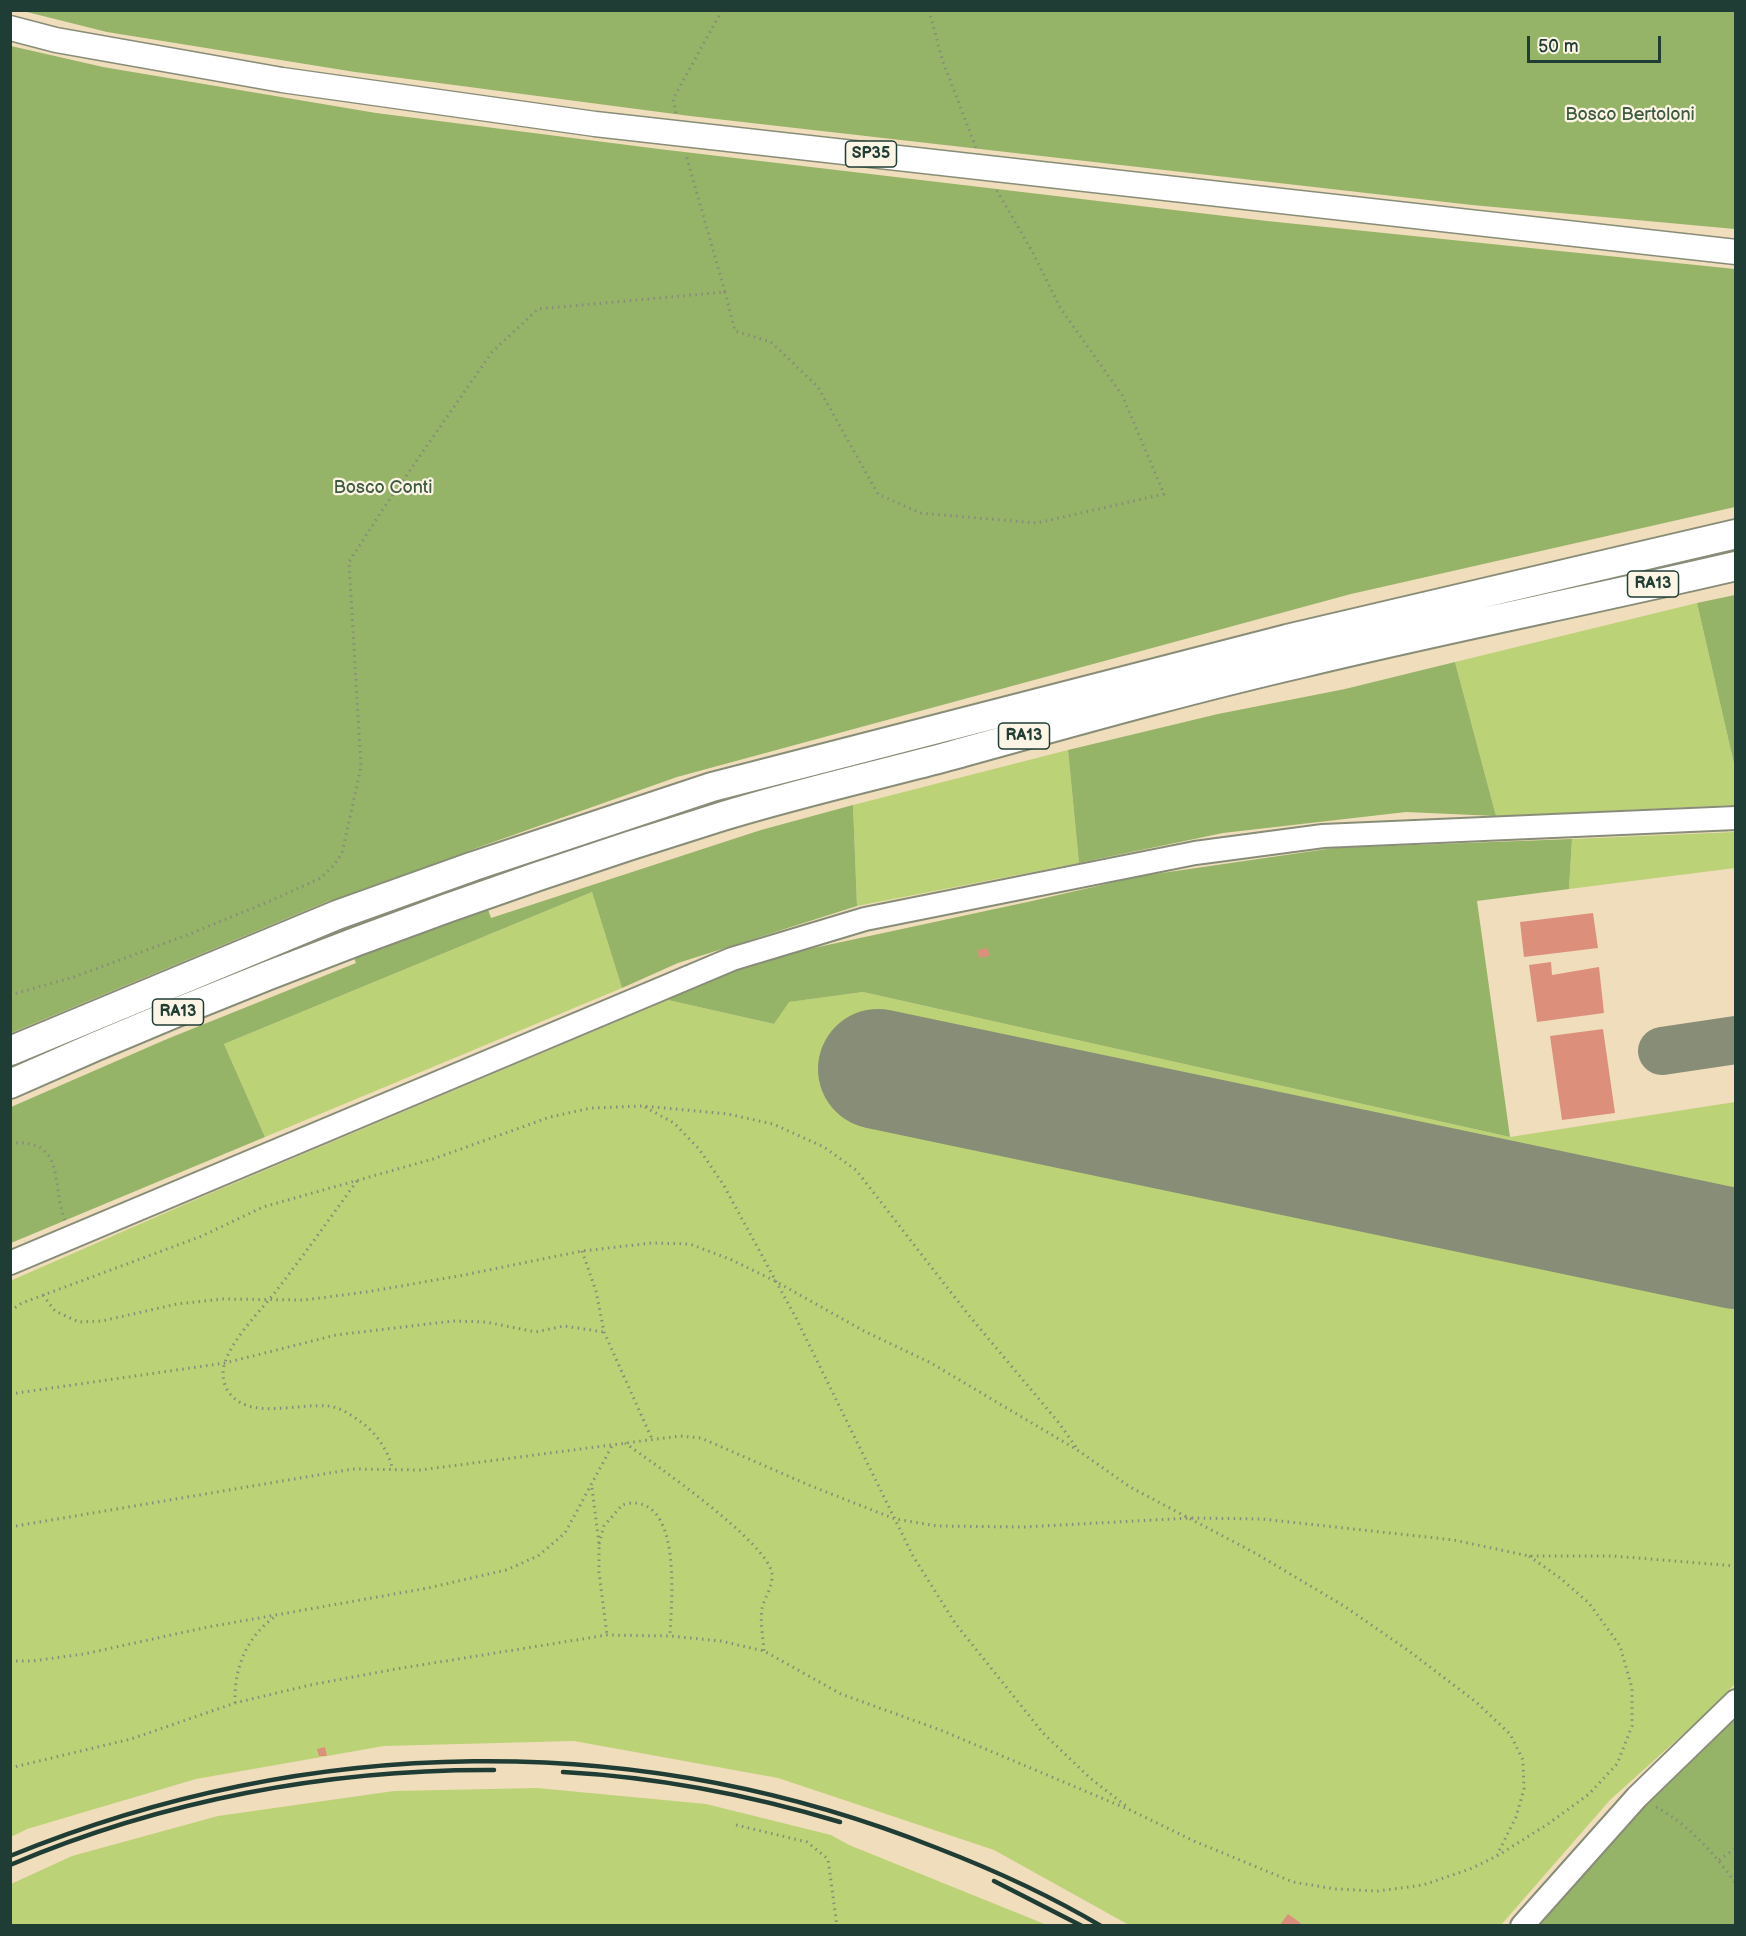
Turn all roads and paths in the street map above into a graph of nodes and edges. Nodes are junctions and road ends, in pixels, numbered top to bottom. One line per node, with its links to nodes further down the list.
1 (722, 10): 4 (path)
2 (929, 10): 5 (path)
3 (10, 28): 4 (main road, SP35)
4 (681, 133): 5 (main road, SP35); 7 (path)
5 (983, 167): 6 (main road, SP35); 7 (path)
6 (1736, 252)
7 (725, 292): 11 (path)
8 (1736, 534): 12 (highway, RA13)
9 (1736, 567): 13 (highway, RA13)
10 (1736, 818): 17 (main road)
11 (10, 995)
12 (10, 1051)
13 (10, 1084)
14 (643, 1106): 16 (path); 20 (path); 30 (path)
15 (10, 1143): 17 (path)
16 (357, 1180): 21 (path); 22 (path)
17 (73, 1236): 19 (main road)
18 (582, 1251): 20 (path); 22 (path); 24 (path)
19 (10, 1263)
20 (775, 1281): 30 (path); 34 (path)
21 (44, 1295): 22 (path); 23 (path)
22 (268, 1300): 25 (path)
23 (10, 1311)
24 (604, 1332): 25 (path); 27 (path)
25 (225, 1363): 26 (path); 31 (path)
26 (10, 1394)
27 (652, 1439): 28 (path); 34 (path)
28 (625, 1443): 29 (path); 42 (path)
29 (612, 1446): 31 (path); 32 (path)
30 (1079, 1451): 33 (path)
31 (393, 1470): 35 (path)
32 (592, 1486): 36 (path); 39 (path)
33 (1190, 1518): 34 (path); 37 (path); 51 (path)
34 (895, 1519): 48 (path)
35 (10, 1527)
36 (600, 1544): 40 (path); 41 (path)
37 (1529, 1556): 38 (path); 51 (path)
38 (1736, 1566)
39 (277, 1615): 43 (path); 45 (path)
40 (607, 1635): 41 (path); 45 (path)
41 (670, 1636): 42 (path)
42 (764, 1651): 48 (path)
43 (10, 1661)
44 (1736, 1701): 47 (main road)
45 (235, 1703): 46 (path)
46 (10, 1768)
47 (1637, 1797): 52 (path); 55 (main road)
48 (1130, 1810): 51 (path)
49 (736, 1824): 54 (path)
50 (1736, 1848): 52 (path)
51 (1497, 1856)
52 (1719, 1860): 53 (path)
53 (1736, 1884)
54 (837, 1926)
55 (1522, 1926)

